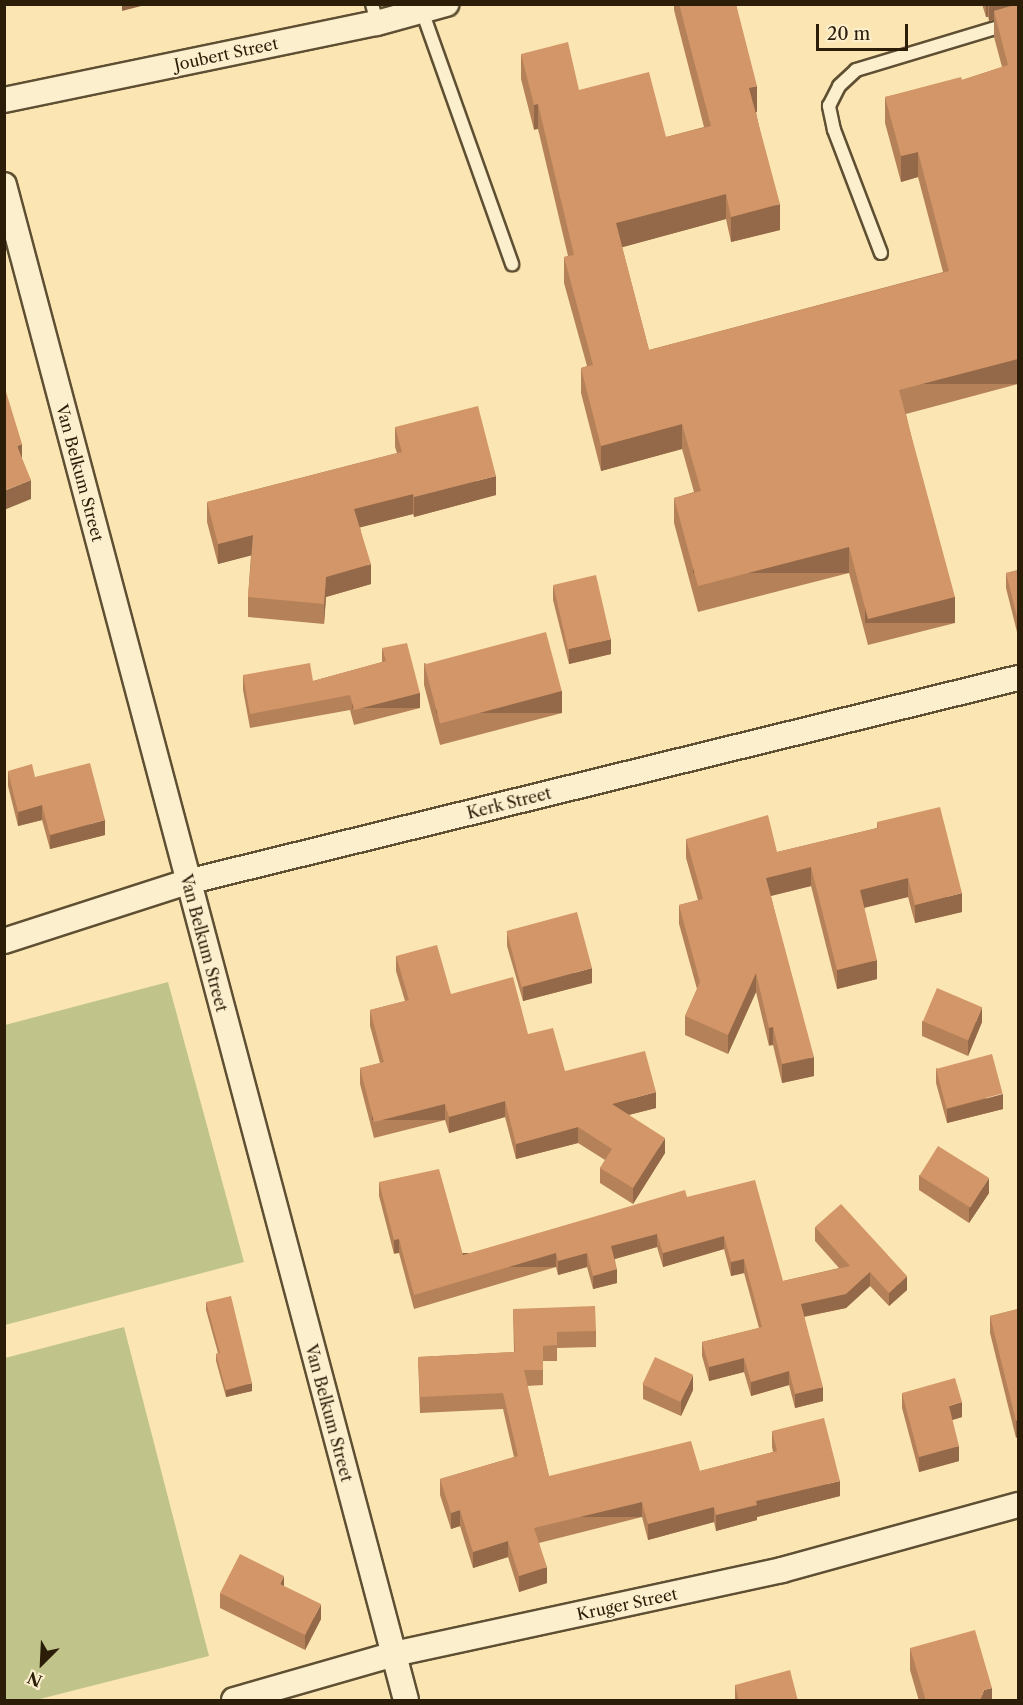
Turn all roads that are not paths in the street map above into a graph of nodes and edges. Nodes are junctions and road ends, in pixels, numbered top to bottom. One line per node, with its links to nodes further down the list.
1 (446, 4): 2 (street, Joubert Street)
2 (422, 11): 3 (street, Joubert Street); 8 (lane)
3 (374, 14): 5 (street, Joubert Street)
4 (1018, 21): 7 (lane)
5 (4, 100)
6 (4, 185): 10 (street, Van Belkum Street)
7 (881, 253)
8 (512, 264)
9 (1018, 678): 10 (street, Kerk Street)
10 (187, 882): 11 (street, Kerk Street); 13 (street, Van Belkum Street)
11 (4, 941)
12 (1018, 1505): 13 (street, Kruger Street)
13 (394, 1654): 14 (street, Kruger Street); 15 (street, Van Belkum Street)
14 (234, 1701)
15 (406, 1701)

